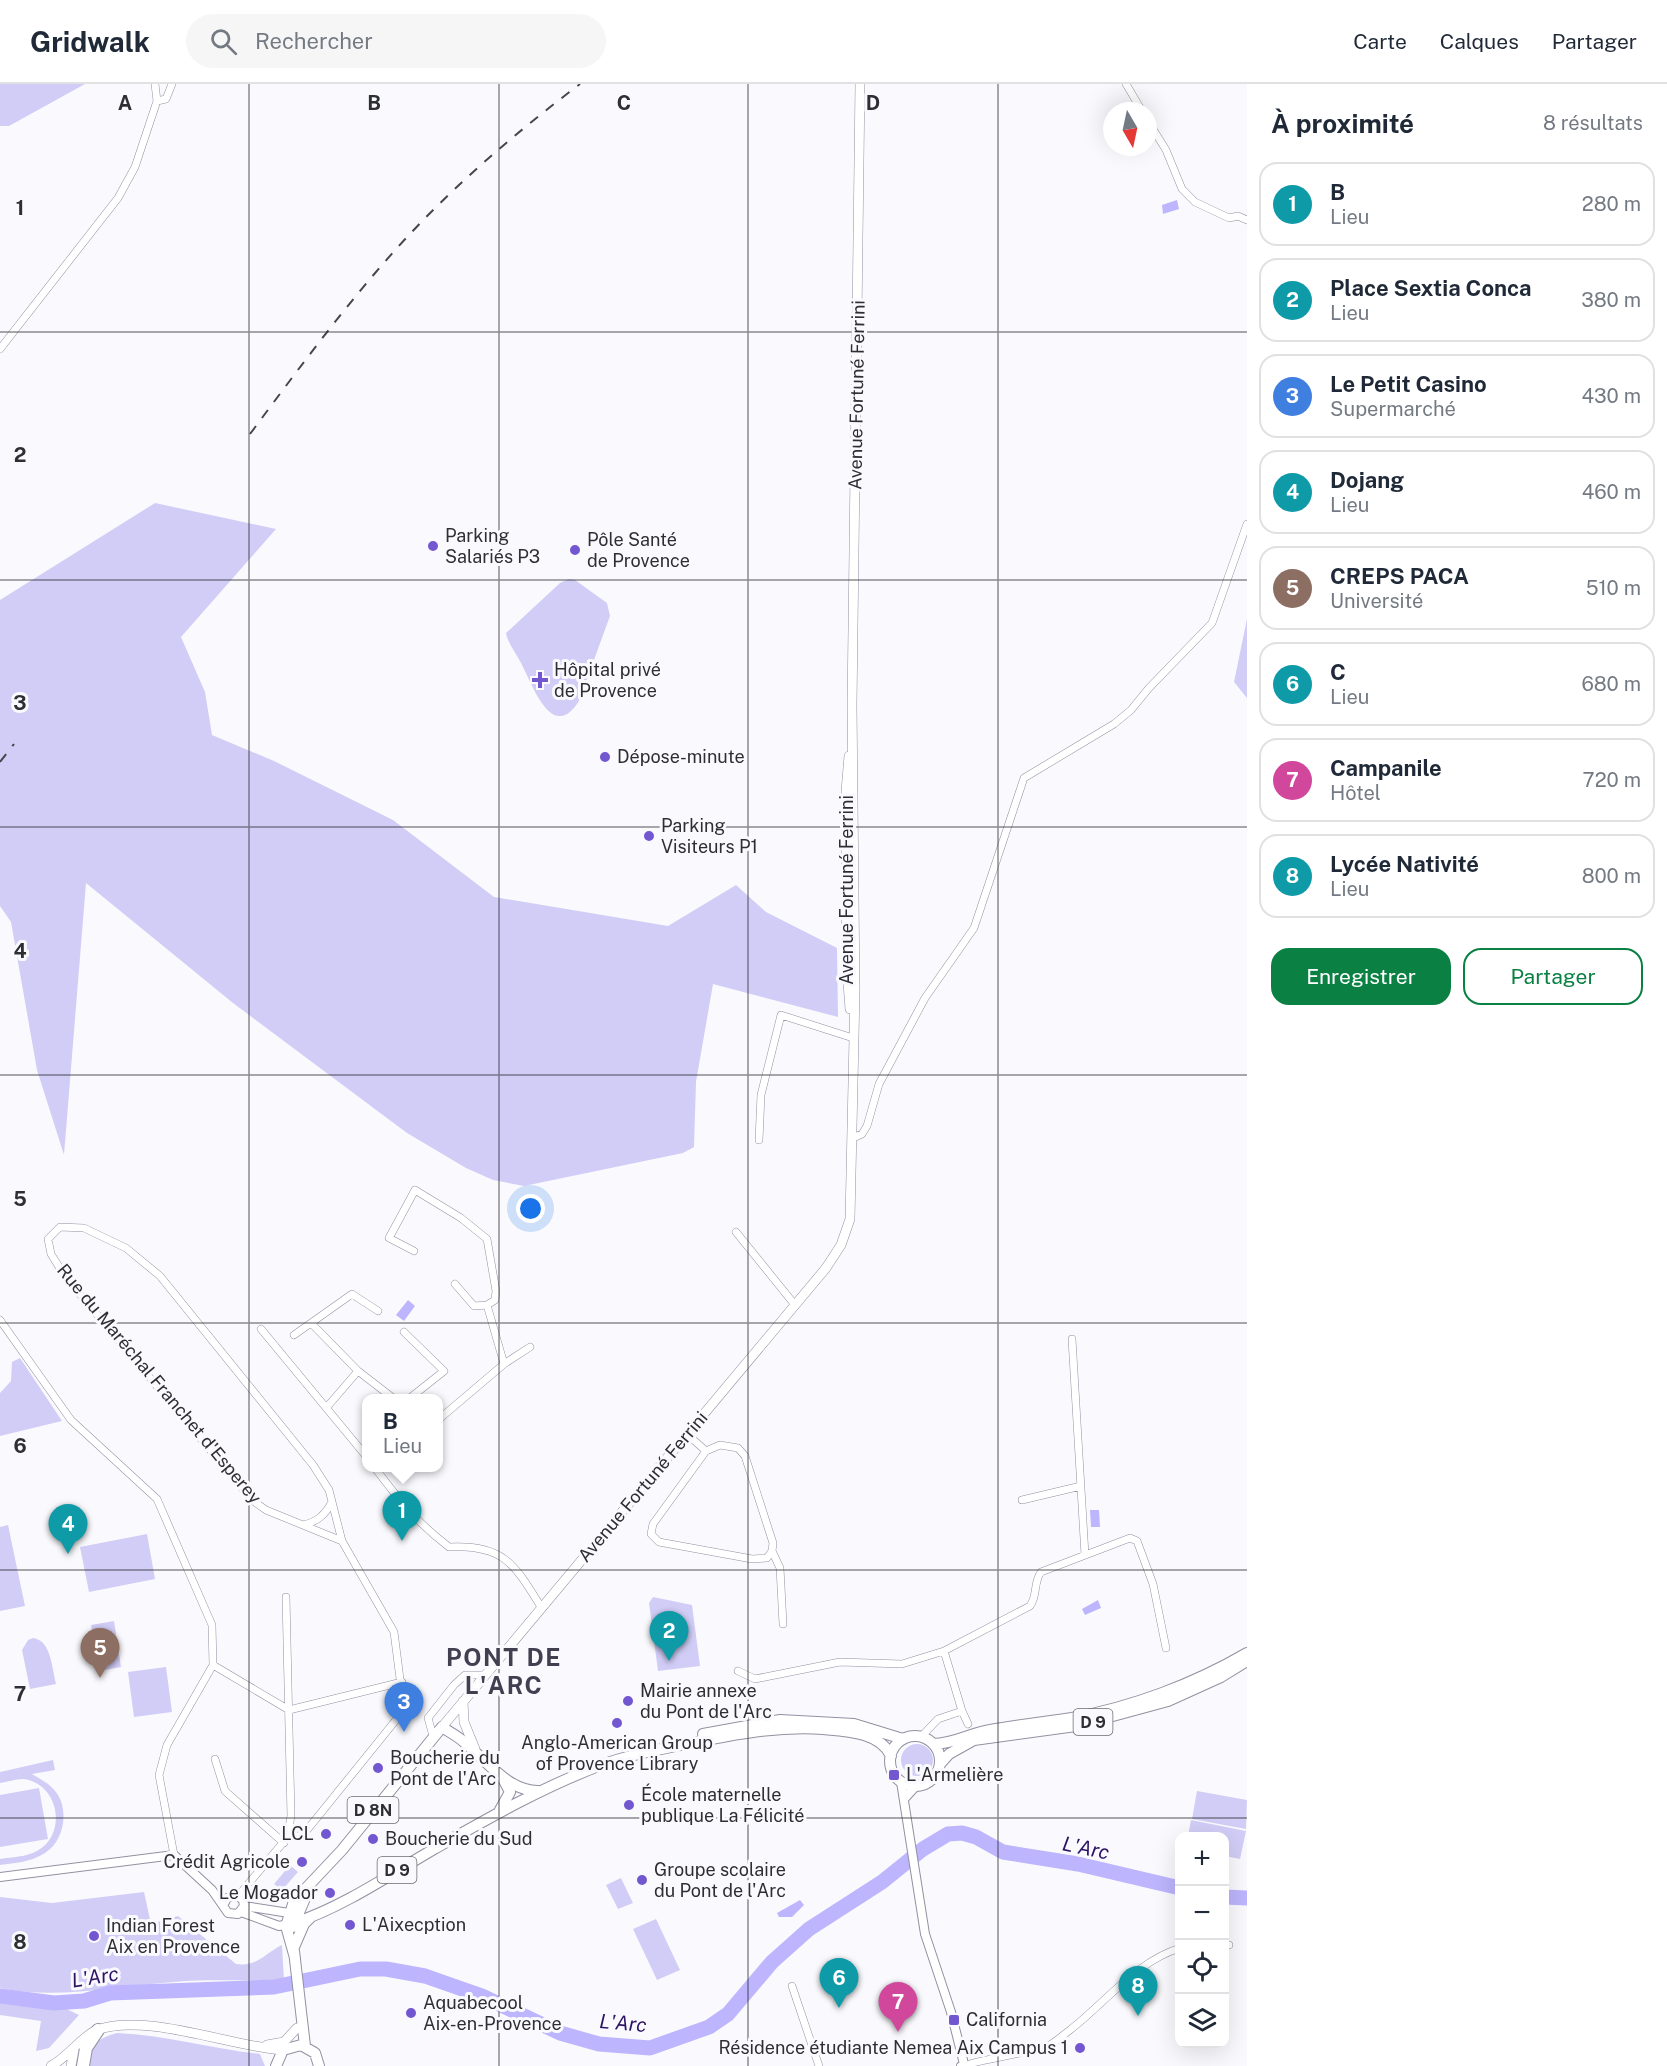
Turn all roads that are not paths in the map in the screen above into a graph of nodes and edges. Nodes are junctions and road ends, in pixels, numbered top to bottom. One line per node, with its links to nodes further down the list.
1 (154, 84): 5 (street)
2 (172, 84): 5 (street)
3 (860, 84): 11 (main road, Avenue Fortuné Ferrini / D 8N)
4 (1126, 84): 6 (street)
5 (157, 101): 9 (street)
6 (1137, 102)
7 (1157, 136): 8 (street)
8 (1247, 220)
9 (0, 349)
10 (1247, 524): 12 (street)
11 (853, 1038): 12 (main road, Avenue Fortuné Ferrini / D 8N); 13 (street)
12 (853, 1138): 18 (main road, Avenue Fortuné Ferrini / D 8N)
13 (759, 1140)
14 (736, 1232): 18 (street)
15 (414, 1251): 17 (street)
16 (455, 1284): 17 (street)
17 (487, 1305): 27 (street)
18 (795, 1305): 33 (main road, Avenue Fortuné Ferrini / D 8N)
19 (378, 1311): 21 (street)
20 (0, 1320): 51 (street)
21 (311, 1323): 24 (street); 28 (street)
22 (261, 1329): 31 (street)
23 (404, 1332): 30 (street)
24 (294, 1335)
25 (1072, 1339): 37 (street)
26 (530, 1347): 27 (street)
27 (504, 1364): 32 (street)
28 (358, 1371): 29 (street); 31 (street)
29 (388, 1394)
30 (415, 1394)
31 (327, 1407): 34 (street)
32 (443, 1416)
33 (688, 1435): 35 (street); 45 (main road, Avenue Fortuné Ferrini / D 8N)
34 (362, 1451)
35 (706, 1451): 42 (street); 42 (street)
36 (381, 1472): 45 (street)
37 (1081, 1486): 38 (street); 43 (street)
38 (1022, 1500)
39 (332, 1502): 40 (street); 40 (street, Rue du Maréchal Franchet d'Esperey); 41 (street, Rue du Maréchal Franchet d'Esperey)
40 (302, 1525): 41 (street, Rue du Maréchal Franchet d'Esperey)
41 (342, 1541): 54 (street)
42 (772, 1551): 46 (street)
43 (1085, 1555): 47 (street); 48 (street)
44 (286, 1597): 56 (street)
45 (541, 1607): 53 (main road, Avenue Fortuné Ferrini / D 8N)
46 (783, 1624)
47 (1166, 1648)
48 (944, 1651): 52 (street); 57 (street)
49 (1247, 1653): 62 (main road, D 9)
50 (1247, 1661): 67 (main road, D 9)
51 (213, 1665): 56 (street); 75 (street)
52 (738, 1671)
53 (483, 1676): 55 (main road, Avenue Fortuné Ferrini / D 8N); 61 (street)
54 (402, 1682): 56 (street); 74 (street)
55 (463, 1701): 59 (main road, Avenue Fortuné Ferrini / D 8N); 64 (main road)
56 (289, 1710): 74 (street)
57 (962, 1711): 58 (street); 62 (street)
58 (968, 1724)
59 (442, 1727): 61 (main road, Avenue Fortuné Ferrini / D 8N); 64 (main road)
60 (725, 1732): 63 (main road, D 9); 65 (main road, D 9); 71 (main road, D 9)
61 (433, 1736): 80 (main road, Avenue Fortuné Ferrini / D 8N)
62 (927, 1738): 63 (main road); 67 (main road)
63 (903, 1739): 65 (main road)
64 (479, 1755): 68 (main road)
65 (891, 1756): 69 (main road)
66 (215, 1759): 74 (street)
67 (940, 1764): 70 (main road)
68 (507, 1780): 71 (main road); 73 (main road)
69 (901, 1782): 70 (main road); 72 (street)
70 (916, 1786): 72 (street)
71 (539, 1788): 73 (main road, D 9)
72 (905, 1802): 92 (street)
73 (498, 1813): 79 (main road, D 9)
74 (286, 1840): 78 (street)
75 (174, 1855): 76 (street); 77 (street)
76 (0, 1877)
77 (226, 1900): 78 (street); 78 (street)
78 (242, 1905): 80 (street); 80 (street)
79 (311, 1917): 80 (main road, D 9); 82 (main road)
80 (290, 1921): 82 (main road)
81 (1175, 1949): 92 (street)
82 (294, 1953): 84 (main road)
83 (792, 1986): 97 (street)
84 (299, 2007): 85 (main road); 89 (main road)
85 (297, 2028): 87 (main road); 88 (main road)
86 (98, 2030): 88 (main road); 90 (main road); 95 (highway)
87 (293, 2045): 89 (main road); 91 (main road)
88 (255, 2046): 91 (main road)
89 (305, 2046): 96 (main road)
90 (74, 2050): 93 (main road); 94 (main road)
91 (279, 2058)
92 (964, 2065)
93 (55, 2066)
94 (70, 2066)
95 (83, 2066)
96 (319, 2066)
97 (819, 2066)

